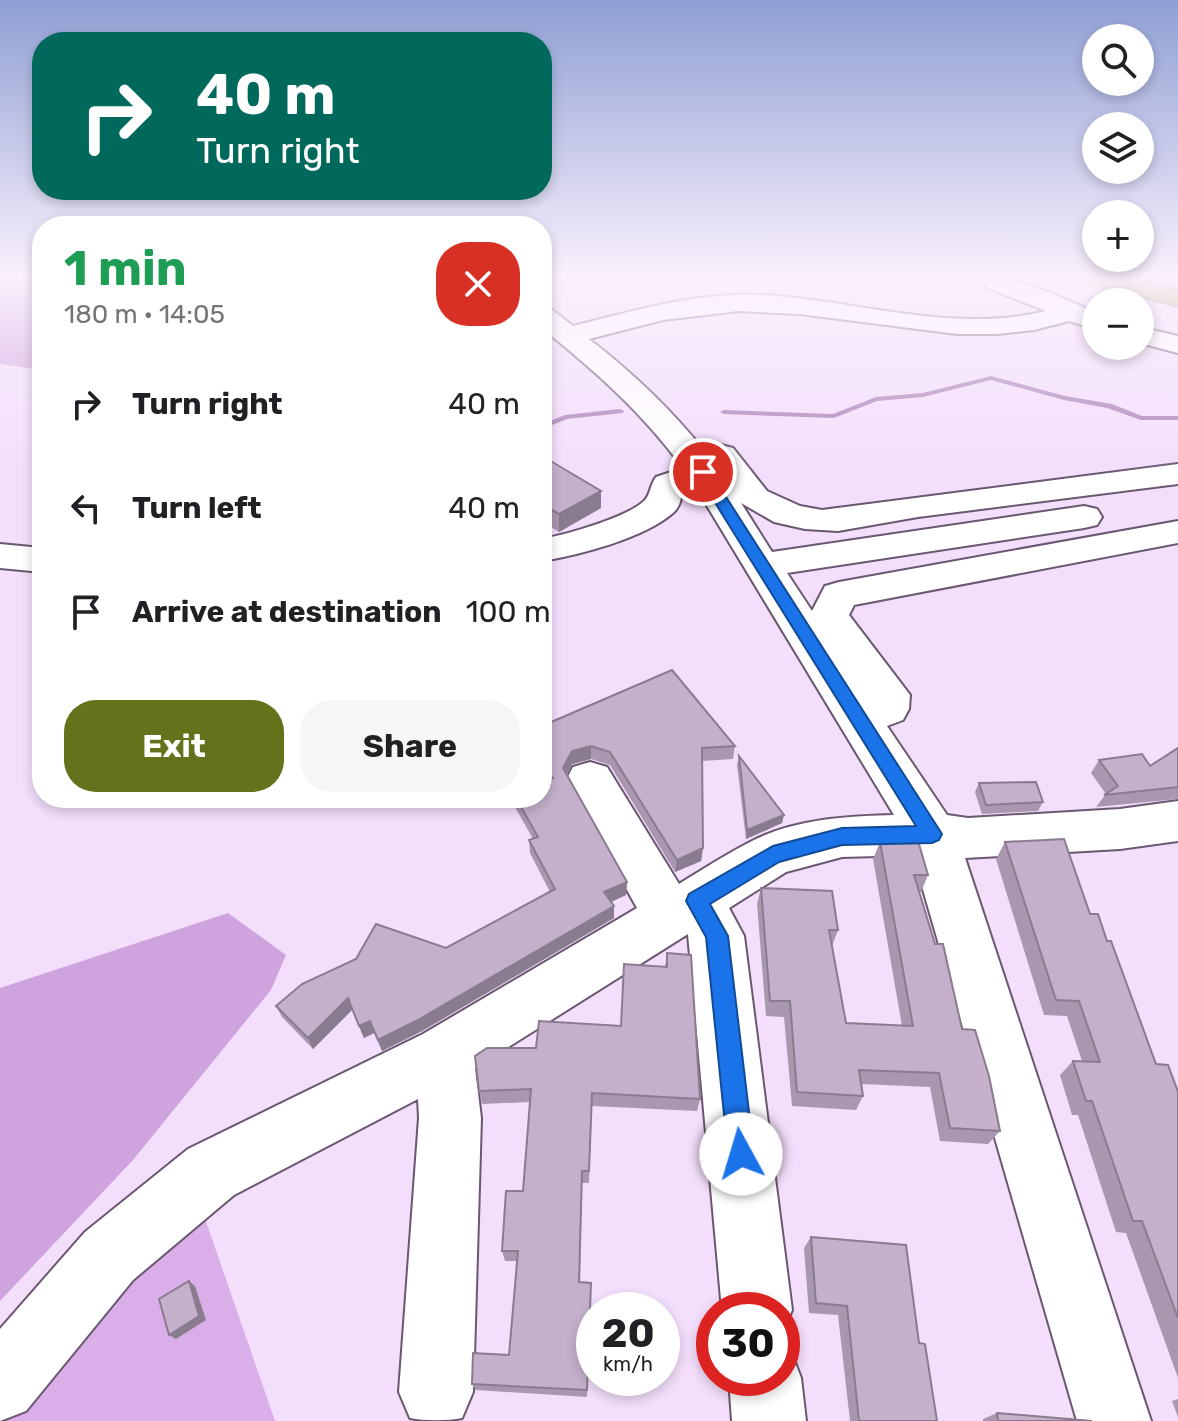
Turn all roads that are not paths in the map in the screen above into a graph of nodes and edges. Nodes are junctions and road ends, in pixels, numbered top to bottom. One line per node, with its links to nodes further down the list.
1 (584, 343): 3 (street)
2 (593, 343): 4 (street)
3 (703, 472): 7 (street); 10 (street)
4 (1178, 474)
5 (1178, 503): 10 (street)
6 (1178, 532): 11 (street)
7 (552, 549)
8 (0, 556): 9 (street)
9 (32, 559)
10 (762, 565): 11 (street)
11 (859, 719): 14 (street)
12 (590, 780): 15 (street)
13 (1178, 821): 14 (street)
14 (932, 834): 15 (street); 22 (street)
15 (684, 909): 16 (street); 17 (street)
16 (444, 1054): 18 (street); 19 (street)
17 (755, 1292)
18 (0, 1385)
19 (436, 1392)
20 (767, 1396): 21 (street)
21 (769, 1421)
22 (1114, 1421)

